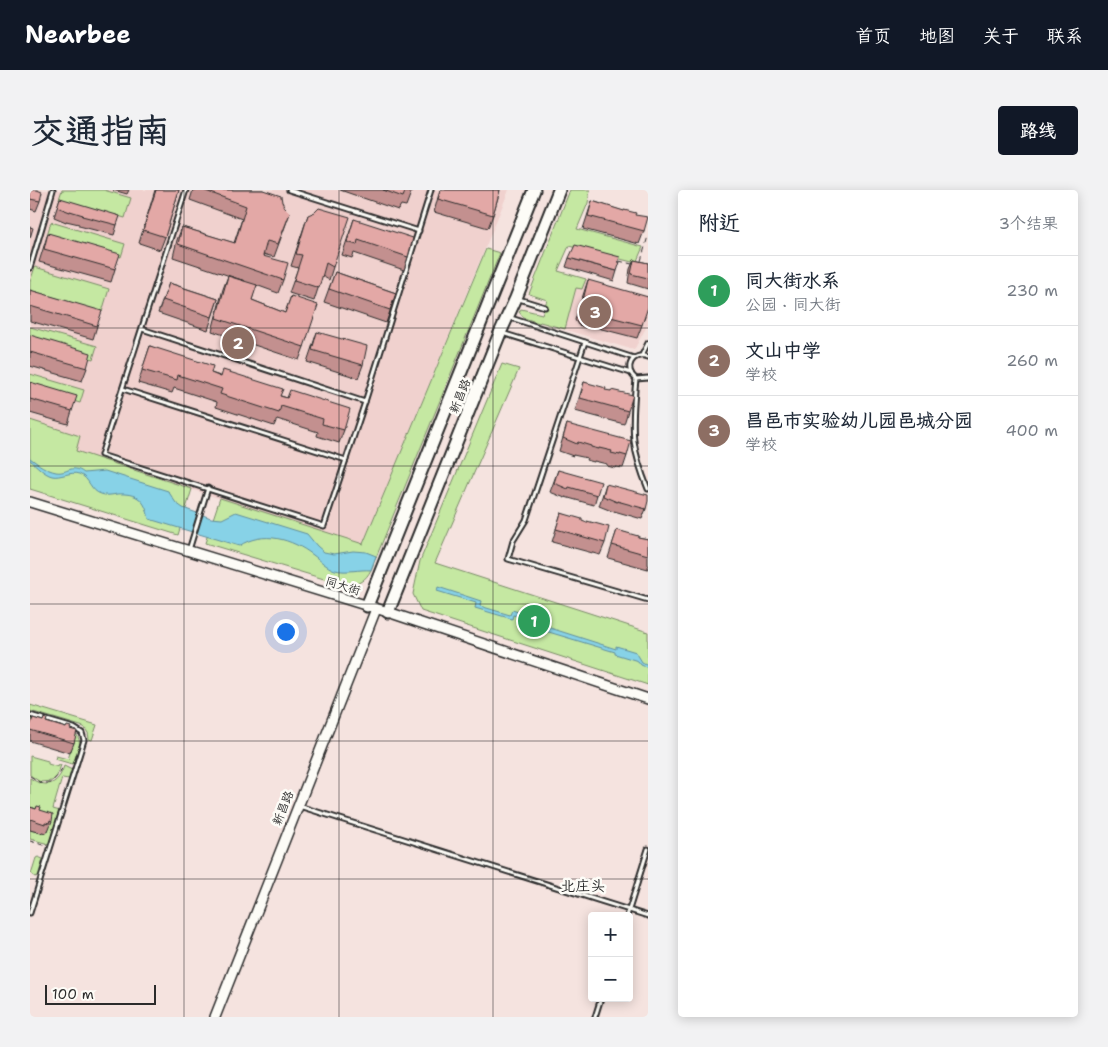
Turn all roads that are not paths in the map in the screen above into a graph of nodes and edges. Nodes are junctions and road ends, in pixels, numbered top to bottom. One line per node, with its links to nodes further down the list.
1 (52, 190): 8 (lane)
2 (186, 190): 13 (lane)
3 (289, 190): 7 (lane)
4 (431, 190): 7 (lane)
5 (534, 190): 12 (main road, 新昌路)
6 (560, 190): 9 (main road, 新昌路)
7 (420, 231): 25 (lane)
8 (30, 268)
9 (516, 298): 10 (lane); 11 (main road, 新昌路)
10 (545, 307)
11 (508, 317): 14 (main road, 新昌路); 15 (lane)
12 (480, 325): 14 (main road); 32 (main road, 新昌路)
13 (142, 329): 24 (lane); 25 (lane)
14 (500, 333): 19 (lane); 33 (main road, 新昌路)
15 (585, 342): 19 (lane); 20 (lane)
16 (648, 343): 17 (lane)
17 (642, 355): 18 (lane); 20 (lane)
18 (648, 357)
19 (580, 358): 21 (lane); 31 (lane)
20 (634, 358): 21 (lane)
21 (630, 373): 23 (lane)
22 (648, 378): 23 (lane)
23 (636, 379): 28 (lane)
24 (122, 389): 26 (lane); 27 (lane)
25 (365, 402): 26 (lane)
26 (346, 460): 27 (lane)
27 (208, 488): 30 (lane)
28 (648, 489)
29 (30, 502): 30 (street, 同大街)
30 (188, 551): 32 (street, 同大街)
31 (648, 600)
32 (372, 607): 33 (street, 同大街); 36 (street, 新昌路)
33 (388, 612): 34 (street, 同大街)
34 (648, 698)
35 (30, 715): 39 (lane)
36 (298, 806): 38 (lane); 42 (street, 新昌路)
37 (648, 849): 38 (lane)
38 (629, 910): 40 (lane)
39 (30, 913)
40 (648, 916)
41 (600, 1002): 43 (lane)
42 (215, 1017)
43 (595, 1017)

